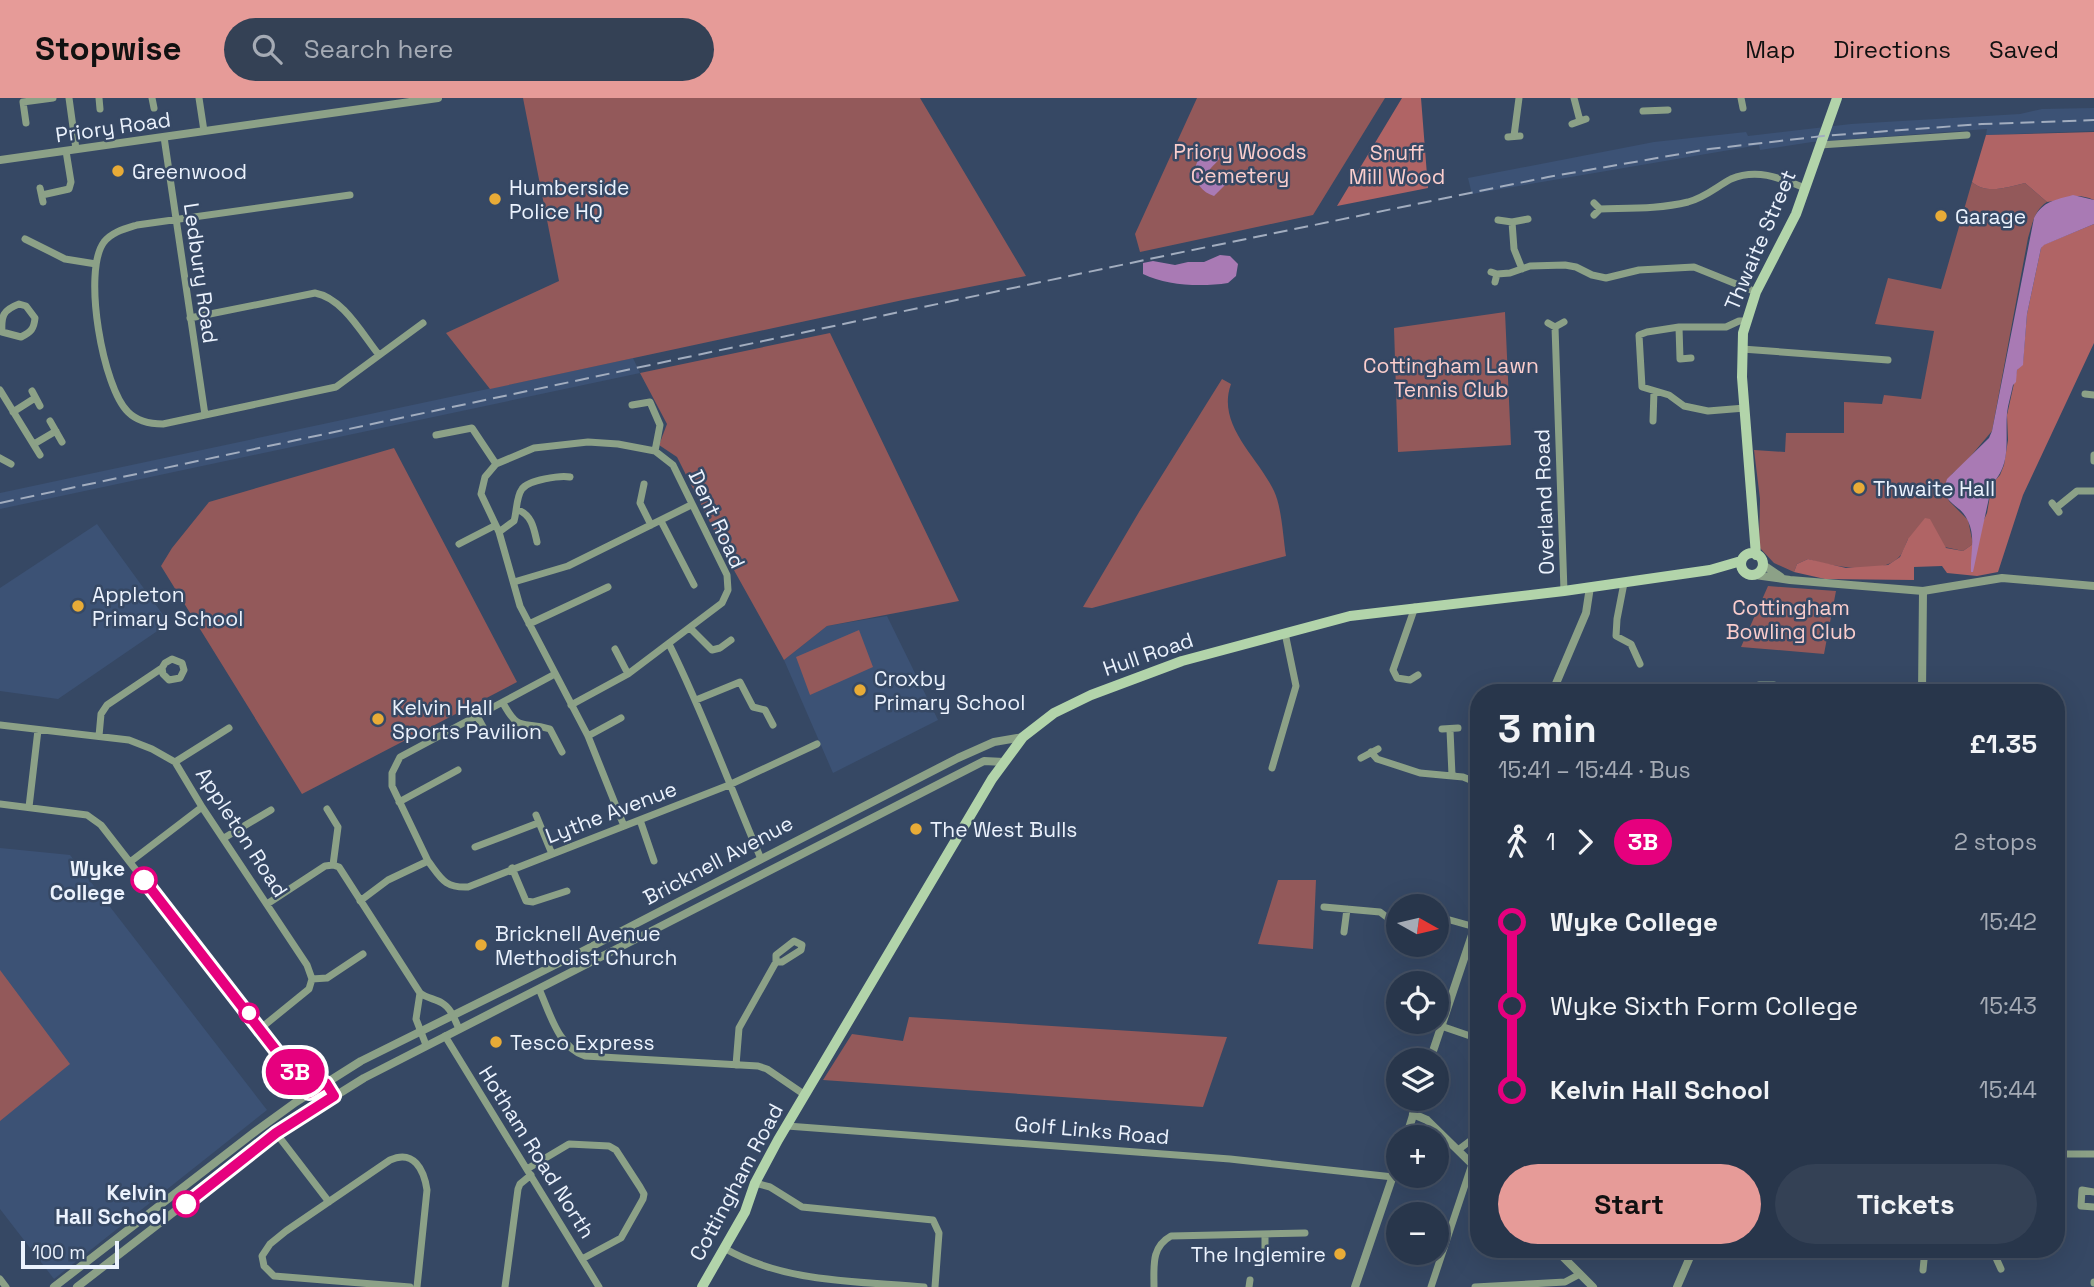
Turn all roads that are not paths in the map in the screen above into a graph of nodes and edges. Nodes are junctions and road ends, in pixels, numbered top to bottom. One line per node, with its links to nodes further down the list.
1 (53, 98): 20 (street)
2 (69, 98): 26 (street)
3 (99, 98): 15 (street)
4 (152, 98): 13 (street)
5 (199, 98): 21 (street)
6 (438, 98): 21 (street, Priory Road)
7 (1519, 98): 23 (street)
8 (1574, 98): 19 (street)
9 (1655, 98): 16 (street)
10 (1736, 98): 11 (street)
11 (1741, 98): 14 (street)
12 (1837, 98): 25 (main road, Thwaite Street)
13 (154, 108)
14 (1743, 108)
15 (100, 109)
16 (1653, 109): 17 (street); 18 (street)
17 (1668, 110)
18 (1643, 111)
19 (1579, 121)
20 (26, 123)
21 (204, 131): 24 (street, Priory Road)
22 (1966, 135): 25 (street)
23 (1514, 136)
24 (163, 137): 26 (street, Priory Road); 35 (street, Ledbury Road)
25 (1820, 145): 29 (main road, Thwaite Street)
26 (76, 149): 27 (street, Priory Road)
27 (66, 150): 28 (street, Priory Road); 30 (street)
28 (0, 160)
29 (1805, 188): 32 (street); 41 (main road, Thwaite Street)
30 (42, 195)
31 (350, 195): 35 (street)
32 (1596, 209)
33 (1498, 219): 36 (street)
34 (1528, 219): 36 (street)
35 (176, 220): 38 (street); 42 (street, Ledbury Road)
36 (1512, 222): 39 (street)
37 (25, 239): 38 (street)
38 (96, 264): 60 (street)
39 (1522, 269): 40 (street); 41 (street)
40 (1494, 276)
41 (1756, 292): 43 (main road, Thwaite Street)
42 (190, 318): 49 (street); 60 (street, Ledbury Road)
43 (1745, 321): 46 (street); 48 (main road, Thwaite Street)
44 (1564, 322): 95 (street, Overland Road)
45 (423, 323): 49 (street)
46 (1679, 327): 50 (street); 53 (street)
47 (1, 332): 47 (street)
48 (1742, 349): 51 (street); 58 (main road, Thwaite Street)
49 (379, 355): 60 (street)
50 (1691, 358)
51 (1888, 360)
52 (0, 390): 59 (street)
53 (1654, 391): 58 (street); 62 (street)
54 (2085, 393): 55 (street)
55 (2094, 395)
56 (40, 405): 59 (street)
57 (632, 405): 67 (street)
58 (1745, 408): 85 (main road, Thwaite Street)
59 (13, 412): 66 (street)
60 (205, 415)
61 (50, 421): 63 (street)
62 (1652, 421)
63 (56, 431): 65 (street); 66 (street)
64 (436, 435): 73 (street)
65 (62, 442)
66 (34, 444): 69 (street)
67 (655, 451): 73 (street); 77 (street, Dent Road)
68 (2094, 455): 71 (street)
69 (40, 456)
70 (0, 458): 72 (street)
71 (2094, 461)
72 (11, 464)
73 (496, 464): 82 (street)
74 (570, 477): 79 (street)
75 (644, 484): 81 (street)
76 (2094, 491): 78 (street)
77 (691, 505): 80 (street); 99 (street, Dent Road)
78 (2056, 507)
79 (518, 510): 82 (street); 83 (street)
80 (661, 521): 81 (street); 91 (street)
81 (651, 525): 89 (street)
82 (496, 529): 84 (street); 89 (street)
83 (537, 542)
84 (459, 544)
85 (1751, 559): 86 (main road, Hull Road); 87 (main road, Thwaite Street); 87 (main road); 88 (street)
86 (1710, 570): 87 (main road, Hull Road); 90 (main road, Hull Road)
87 (1752, 575): 88 (street)
88 (1790, 580): 96 (street)
89 (514, 582): 98 (street)
90 (1624, 583): 94 (main road, Hull Road); 104 (street)
91 (694, 585)
92 (2094, 586): 96 (street)
93 (608, 587): 98 (street)
94 (1590, 587): 95 (main road, Hull Road); 109 (street)
95 (1564, 591): 97 (main road, Hull Road)
96 (1923, 591): 110 (street)
97 (1415, 607): 100 (main road, Hull Road); 108 (street)
98 (530, 624): 106 (street)
99 (691, 628): 101 (street); 102 (street, Dent Road)
100 (1284, 632): 124 (main road, Hull Road); 130 (street)
101 (731, 640)
102 (669, 645): 107 (street, Dent Road); 111 (street)
103 (615, 649): 107 (street)
104 (1641, 667)
105 (162, 668): 121 (street)
106 (555, 674): 112 (street); 113 (street)
107 (628, 674): 113 (street, Dent Road)
108 (1418, 675)
109 (1556, 684)
110 (1922, 684)
111 (696, 700): 117 (street); 134 (street)
112 (503, 703): 114 (street); 126 (street)
113 (571, 705): 123 (street)
114 (477, 716): 122 (street); 135 (street)
115 (621, 719): 123 (street)
116 (0, 725): 120 (street, Appleton Road)
117 (772, 725)
118 (229, 728): 128 (street)
119 (1450, 729): 132 (street)
120 (37, 730): 121 (street, Appleton Road); 137 (street)
121 (99, 736): 128 (street, Appleton Road)
122 (488, 736)
123 (588, 736): 142 (street)
124 (1023, 737): 129 (main road, Hull Road); 146 (street, Bricknell Avenue)
125 (813, 743): 134 (street, Lythe Avenue)
126 (562, 752)
127 (1361, 758): 132 (street)
128 (175, 762): 138 (street, Appleton Road)
129 (1004, 762): 165 (street, Bricknell Avenue); 178 (main road, Hull Road)
130 (1271, 768)
131 (458, 770): 135 (street)
132 (1452, 775): 133 (street)
133 (1470, 780)
134 (729, 785): 141 (street, Lythe Avenue); 146 (street)
135 (399, 802): 147 (street)
136 (0, 804): 137 (street)
137 (29, 807): 148 (street)
138 (202, 807): 143 (street, Appleton Road); 148 (street)
139 (327, 809): 150 (street)
140 (271, 810): 143 (street)
141 (640, 820): 142 (street, Lythe Avenue); 149 (street)
142 (624, 826): 145 (street, Lythe Avenue)
143 (224, 838): 154 (street, Appleton Road)
144 (475, 847): 145 (street)
145 (552, 854): 151 (street, Lythe Avenue)
146 (761, 859): 168 (street, Bricknell Avenue)
147 (428, 861): 151 (street, Lythe Avenue); 153 (street)
148 (130, 862): 169 (street)
149 (654, 862)
150 (336, 866): 153 (street); 154 (street)
151 (512, 868): 152 (street)
152 (567, 891)
153 (360, 901): 166 (street)
154 (267, 904): 164 (street, Appleton Road)
155 (1324, 907): 156 (street)
156 (1347, 909): 157 (street); 160 (street)
157 (1386, 916)
158 (1449, 920): 159 (street)
159 (1470, 926)
160 (1343, 932)
161 (1470, 942): 167 (street)
162 (363, 954): 164 (street)
163 (776, 962): 176 (street)
164 (312, 979): 169 (street)
165 (539, 989): 170 (street, Bricknell Avenue); 176 (street)
166 (420, 993): 168 (street); 172 (street)
167 (1449, 1003)
168 (453, 1014): 170 (street); 172 (street, Bricknell Avenue)
169 (261, 1028): 177 (street)
170 (459, 1029): 173 (street, Bricknell Avenue)
171 (1449, 1029): 174 (street)
172 (420, 1031): 175 (street); 177 (street, Bricknell Avenue)
173 (445, 1036): 175 (street, Bricknell Avenue); 190 (street, Hotham Road North)
174 (1470, 1036)
175 (426, 1045): 183 (street, Bricknell Avenue)
176 (736, 1065): 178 (street)
177 (309, 1093): 189 (street, Bricknell Avenue)
178 (804, 1095): 182 (main road, Cottingham Road)
179 (1414, 1111): 180 (street)
180 (1413, 1114): 181 (street); 185 (street)
181 (1410, 1125)
182 (787, 1126): 192 (street, Golf Links Road); 193 (main road, Cottingham Road)
183 (276, 1133): 191 (street, Bricknell Avenue); 197 (street)
184 (1470, 1141): 185 (street)
185 (1458, 1150): 188 (street)
186 (2065, 1154): 187 (street)
187 (2094, 1154)
188 (1470, 1161)
189 (214, 1165): 191 (street); 213 (street, Bricknell Avenue)
190 (529, 1172): 207 (street, Hotham Road North); 207 (street); 217 (street)
191 (223, 1176): 214 (street, Bricknell Avenue)
192 (1386, 1176)
193 (755, 1183): 201 (main road, Cottingham Road); 221 (street)
194 (1470, 1183): 224 (street)
195 (1389, 1188): 223 (street)
196 (2094, 1191): 198 (street)
197 (329, 1202): 215 (street); 216 (street)
198 (2094, 1207)
199 (1305, 1233): 200 (street)
200 (1265, 1234): 202 (street); 222 (street)
201 (724, 1248): 219 (main road, Cottingham Road); 220 (street)
202 (1265, 1248)
203 (1564, 1258): 210 (street)
204 (1690, 1258): 227 (street)
205 (1924, 1258): 209 (street)
206 (1996, 1258): 208 (street)
207 (582, 1259): 218 (street, Hotham Road North)
208 (2001, 1269)
209 (1923, 1270)
210 (1580, 1274): 225 (street); 226 (street)
211 (0, 1279): 212 (street)
212 (6, 1287)
213 (54, 1287)
214 (77, 1287)
215 (410, 1287)
216 (417, 1287)
217 (505, 1287)
218 (598, 1287)
219 (702, 1287)
220 (924, 1287)
221 (935, 1287)
222 (1154, 1287)
223 (1355, 1287)
224 (1432, 1287)
225 (1475, 1287)
226 (1593, 1287)
227 (1677, 1287)

